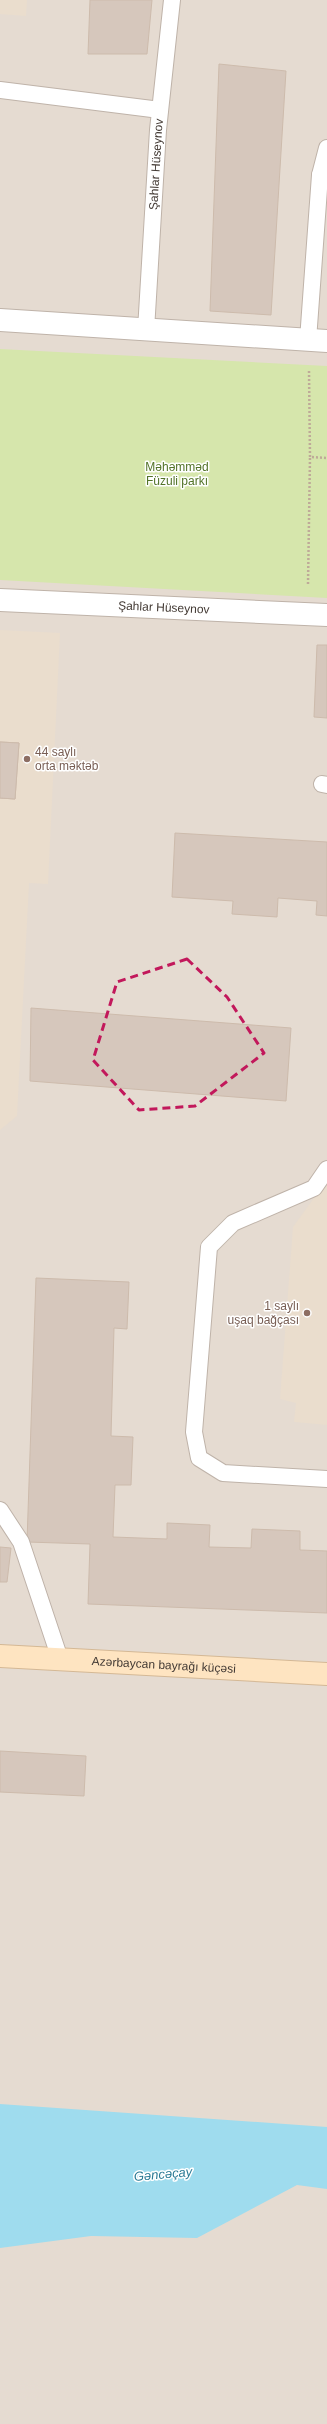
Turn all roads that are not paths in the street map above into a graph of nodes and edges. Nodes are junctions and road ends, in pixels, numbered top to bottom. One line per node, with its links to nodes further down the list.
1 (172, 0): 3 (lane, Şahlar Hüseynov)
2 (0, 90): 3 (lane)
3 (160, 110): 7 (lane, Şahlar Hüseynov)
4 (327, 148): 5 (lane)
5 (323, 175): 8 (lane)
6 (0, 320): 7 (street)
7 (146, 330): 8 (street)
8 (318, 340)
9 (0, 600): 10 (street, Şahlar Hüseynov)
10 (317, 614)
11 (327, 1170): 12 (lane)
12 (327, 1479)
13 (0, 1510): 15 (lane)
14 (0, 1656): 15 (street, Azərbaycan bayrağı küçəsi)
15 (60, 1659): 16 (street, Azərbaycan bayrağı küçəsi)
16 (327, 1674)

